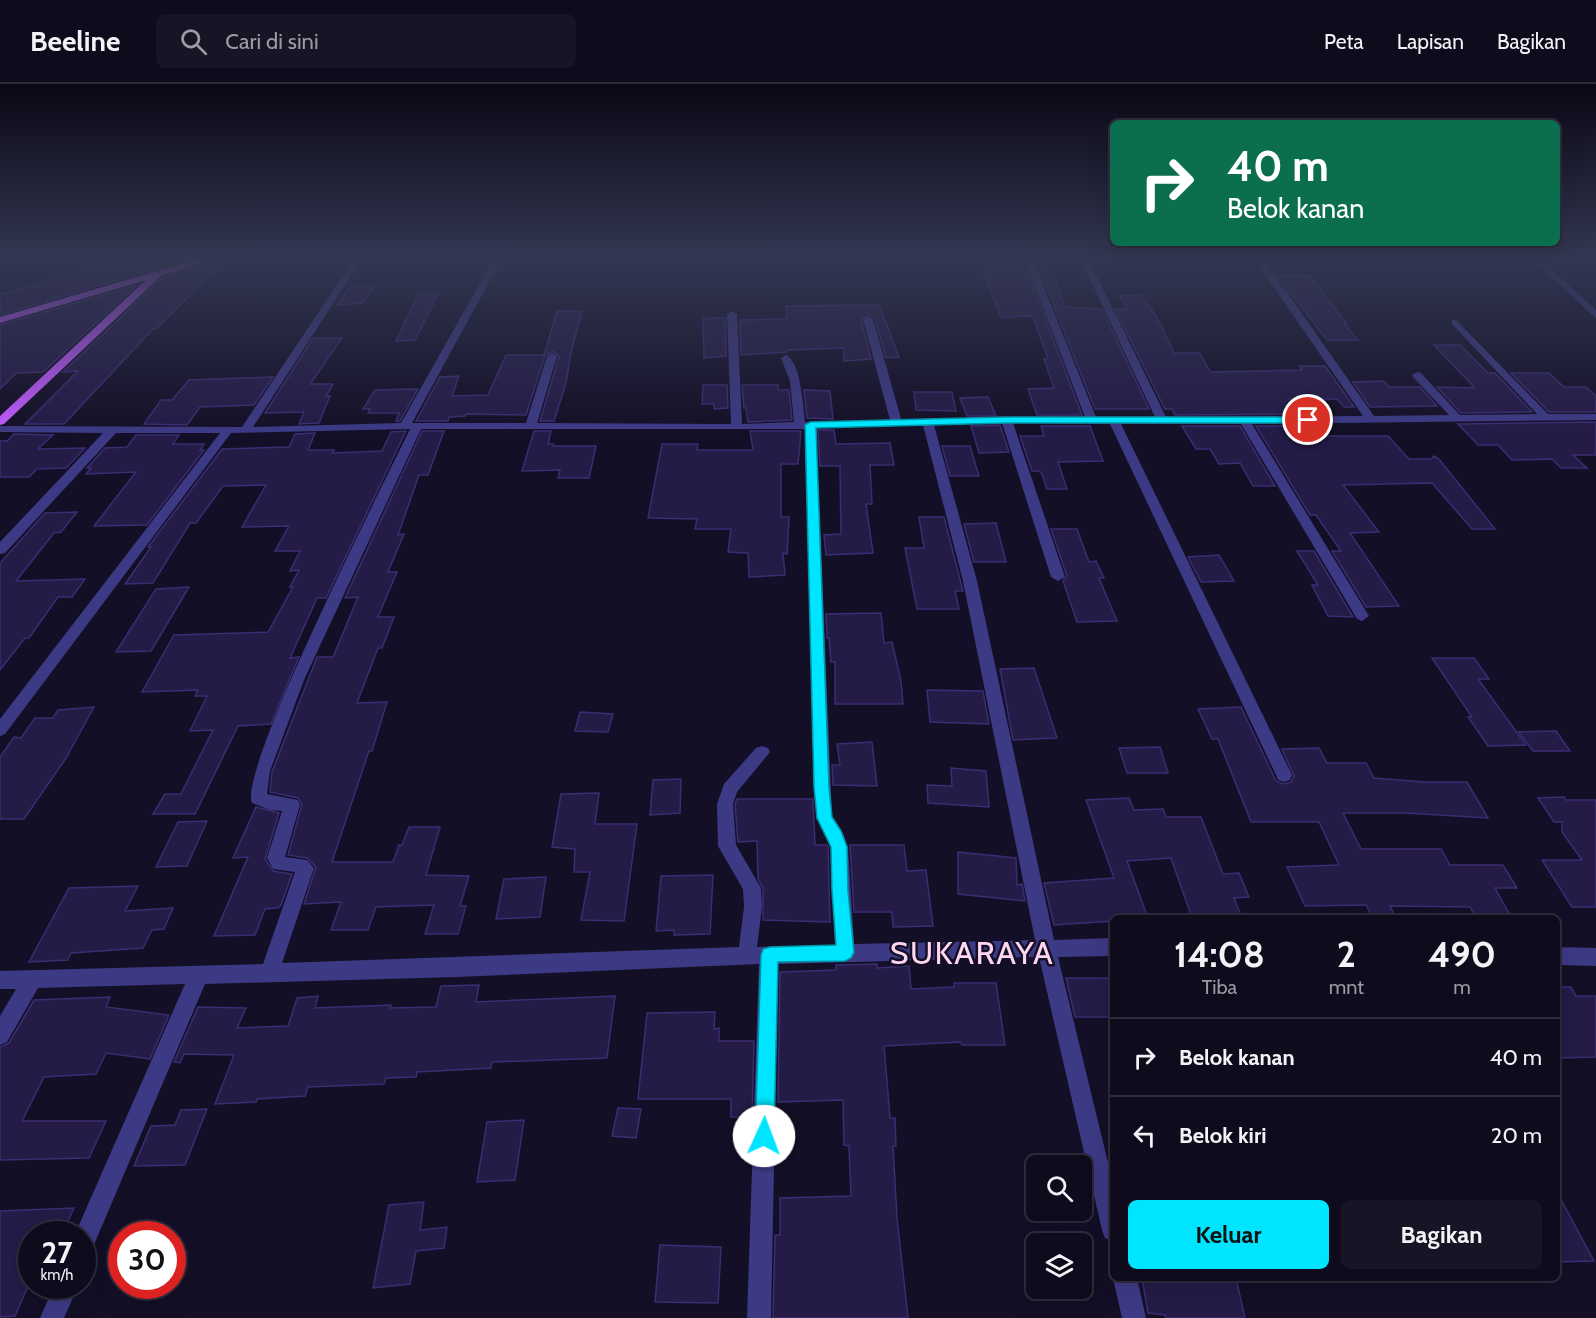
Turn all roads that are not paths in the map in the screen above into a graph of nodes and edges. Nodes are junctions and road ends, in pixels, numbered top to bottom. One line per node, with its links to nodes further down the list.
1 (112, 318): 24 (main road)
2 (319, 318): 32 (street)
3 (467, 318): 26 (street)
4 (732, 318): 28 (street)
5 (1052, 318): 20 (street)
6 (1113, 318): 22 (street)
7 (1299, 318): 16 (street)
8 (868, 319): 18 (street)
9 (1455, 322): 14 (street)
10 (552, 356): 27 (street)
11 (786, 358): 25 (street)
12 (1417, 375): 13 (street)
13 (1456, 417): 14 (street); 16 (street)
14 (1545, 417): 15 (street)
15 (1596, 417)
16 (1370, 419): 23 (street)
17 (1006, 420): 19 (street); 20 (street); 34 (street)
18 (896, 421): 19 (street); 25 (street)
19 (927, 421): 39 (street)
20 (1092, 421): 21 (street)
21 (1114, 421): 22 (street); 38 (street)
22 (1162, 421): 23 (street)
23 (1245, 421): 35 (street)
24 (0, 422)
25 (805, 425): 28 (street); 41 (street)
26 (411, 426): 27 (street); 32 (street); 46 (street)
27 (531, 426): 28 (street)
28 (737, 427)
29 (0, 429): 30 (street)
30 (113, 429): 31 (street); 33 (street)
31 (228, 430): 32 (street); 36 (street)
32 (245, 430)
33 (0, 550)
34 (1058, 577)
35 (1362, 616)
36 (0, 730)
37 (762, 752): 42 (street)
38 (1284, 775)
39 (1046, 948): 40 (street); 41 (street); 51 (street)
40 (1110, 948)
41 (845, 952): 43 (street)
42 (747, 955): 43 (street); 46 (street)
43 (770, 955): 56 (street)
44 (1560, 956): 45 (street)
45 (1596, 957)
46 (270, 972): 47 (street)
47 (199, 975): 48 (street); 52 (street)
48 (33, 978): 49 (street); 50 (street)
49 (0, 980)
50 (0, 1035)
51 (1110, 1217)
52 (93, 1221)
53 (1126, 1281): 57 (street)
54 (60, 1299): 55 (street)
55 (52, 1318)
56 (759, 1318)
57 (1134, 1318)

